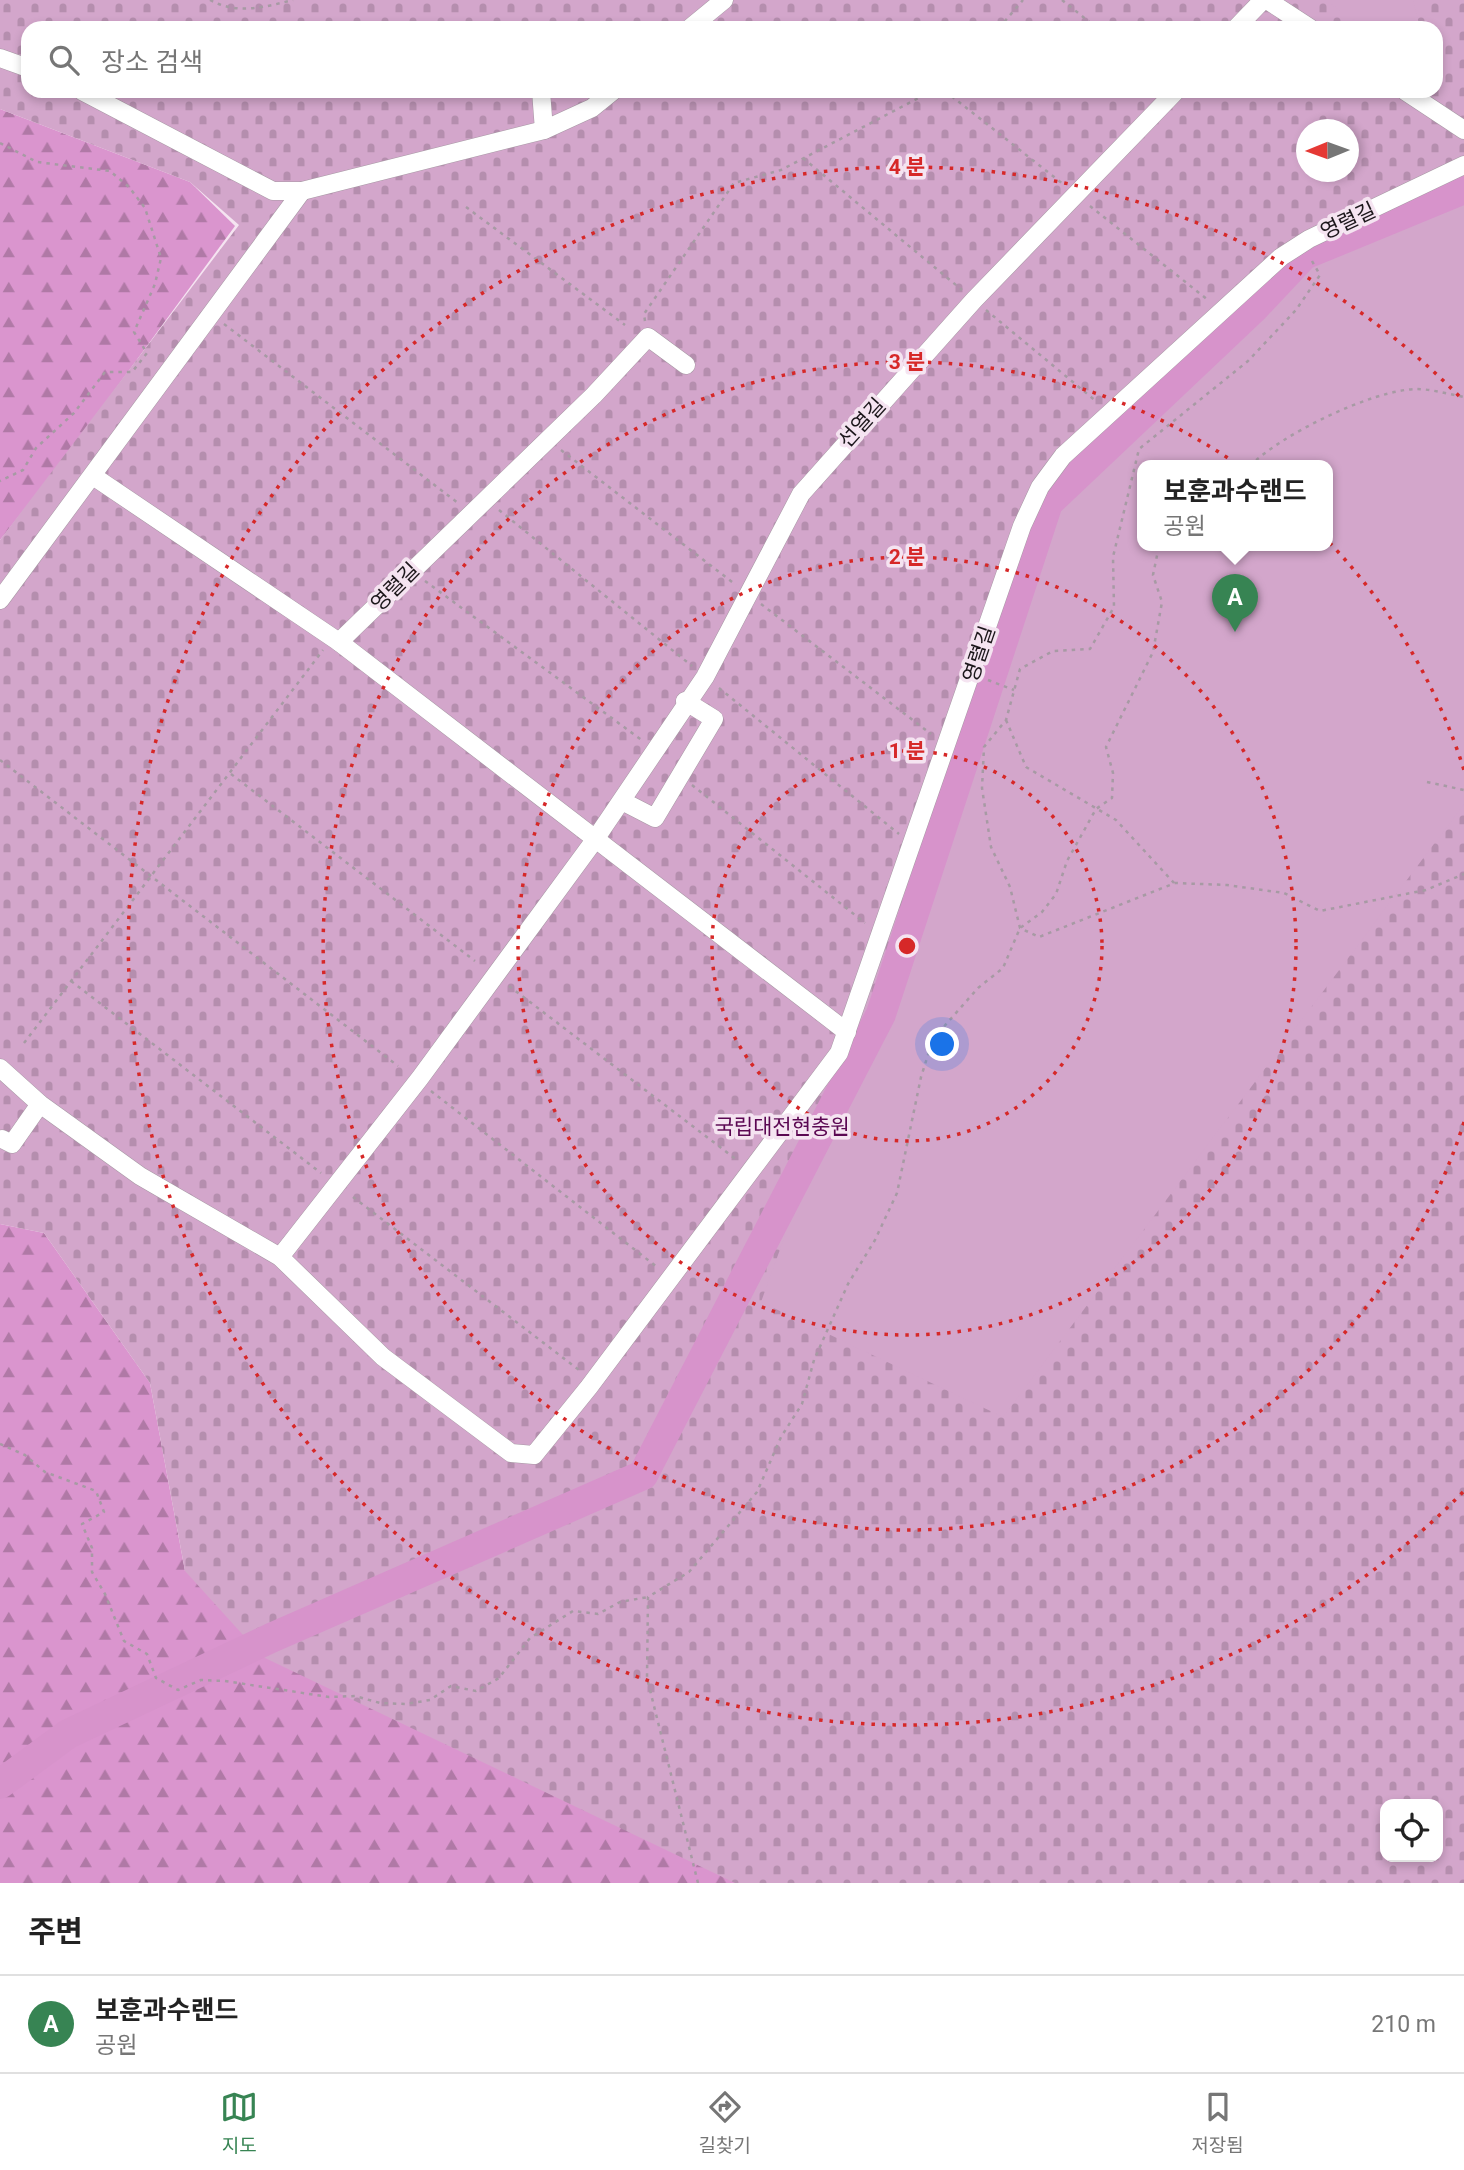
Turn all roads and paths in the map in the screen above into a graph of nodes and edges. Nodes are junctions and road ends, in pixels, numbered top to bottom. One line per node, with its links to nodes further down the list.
1 (210, 0): 2 (path)
2 (293, 0)
3 (724, 0): 7 (lane)
4 (1023, 0): 8 (path)
5 (1062, 0): 9 (path)
6 (1265, 0): 10 (lane); 11 (lane)
7 (698, 21)
8 (1005, 21)
9 (1088, 21)
10 (1243, 21)
11 (1299, 21)
12 (0, 58): 13 (lane)
13 (21, 66)
14 (95, 98): 25 (lane)
15 (542, 98): 20 (lane)
16 (604, 98): 20 (lane)
17 (919, 98): 23 (path)
18 (1169, 98): 28 (lane, 선열길)
19 (1416, 98): 21 (lane)
20 (544, 130): 25 (lane)
21 (1464, 130)
22 (0, 143): 37 (path)
23 (803, 158): 28 (path); 31 (path)
24 (1464, 165): 34 (lane, 영렬길)
25 (302, 191): 36 (lane)
26 (466, 206): 30 (path)
27 (1312, 261): 44 (path)
28 (974, 300): 34 (path); 45 (lane, 선열길)
29 (221, 322): 38 (path)
30 (625, 326)
31 (648, 337): 32 (lane); 40 (lane, 영렬길)
32 (686, 365)
33 (1464, 397): 35 (path)
34 (1111, 413): 60 (lane, 영렬길)
35 (1256, 460)
36 (93, 476): 41 (lane); 42 (lane)
37 (0, 481)
38 (460, 505)
39 (1158, 551): 54 (path)
40 (411, 570): 42 (lane, 영렬길); 47 (path)
41 (0, 600)
42 (331, 646): 49 (path); 55 (lane)
43 (984, 678): 44 (path)
44 (1014, 690): 46 (path)
45 (685, 701): 47 (lane); 50 (lane)
46 (1006, 720): 54 (path); 59 (path)
47 (656, 750): 53 (lane)
48 (0, 760): 57 (path)
49 (230, 773): 57 (path); 61 (path)
50 (679, 774): 53 (lane); 60 (path)
51 (1427, 782): 52 (path)
52 (1464, 790)
53 (621, 801): 55 (lane)
54 (1096, 809): 58 (path); 59 (path)
55 (594, 841): 64 (lane); 74 (lane)
56 (1464, 874): 58 (path)
57 (151, 876): 62 (path); 66 (path)
58 (1175, 883): 59 (path)
59 (1020, 928): 78 (path)
60 (881, 936): 64 (lane, 영렬길)
61 (475, 961)
62 (71, 981): 65 (path); 72 (path)
63 (508, 986): 71 (path)
64 (847, 1032): 71 (lane, 영렬길)
65 (24, 1042)
66 (398, 1066)
67 (0, 1068): 69 (lane)
68 (431, 1091): 75 (path)
69 (40, 1104): 70 (lane); 74 (lane)
70 (2, 1139)
71 (751, 1171): 75 (lane, 영렬길)
72 (321, 1173)
73 (353, 1197): 76 (path)
74 (280, 1257): 76 (lane, 영렬길)
75 (670, 1278): 76 (lane, 영렬길)
76 (593, 1381)
77 (0, 1444): 78 (path)
78 (648, 1597): 79 (path)
79 (698, 1883)

